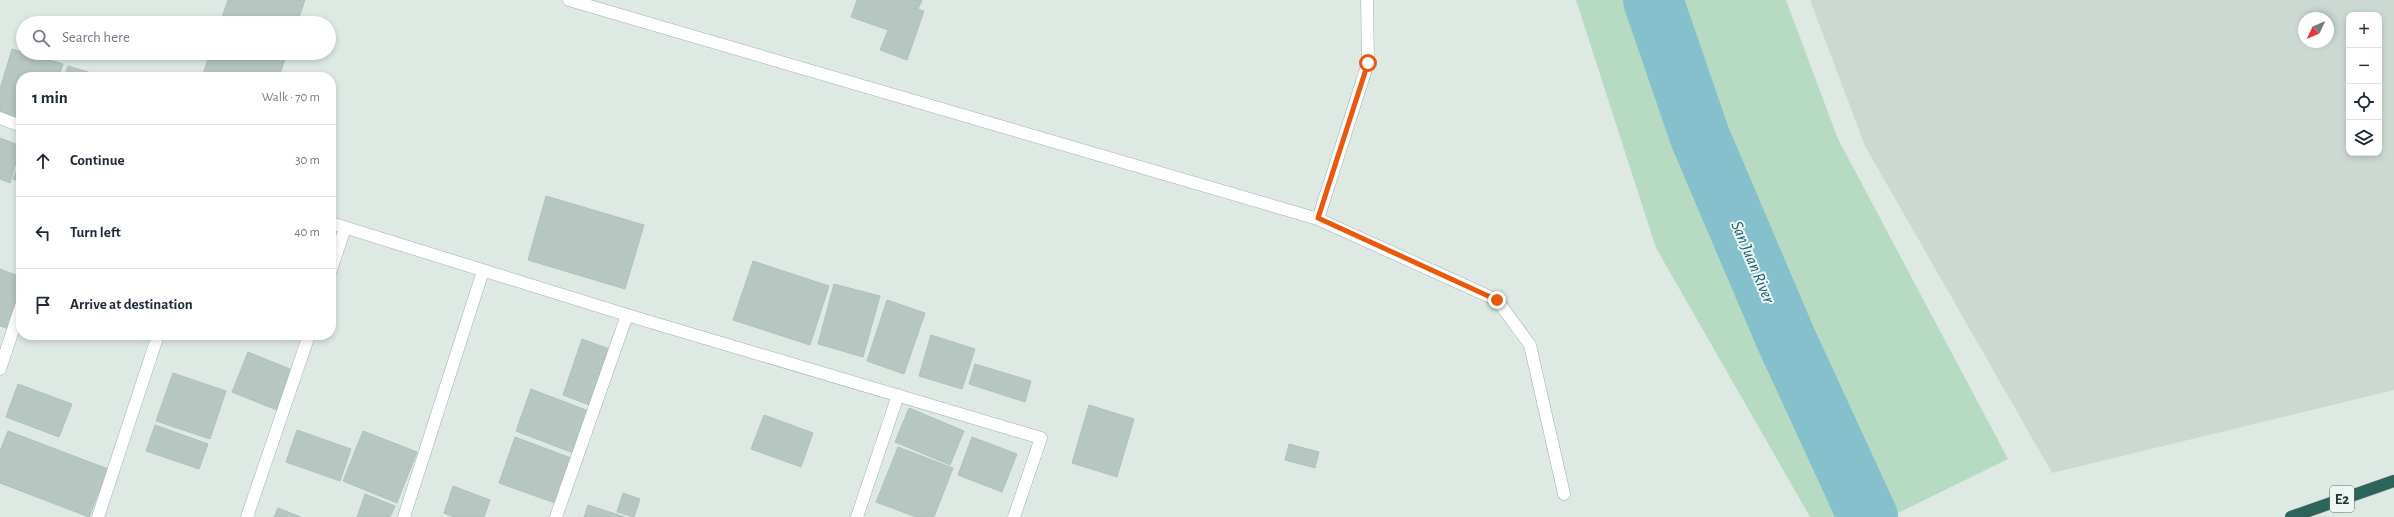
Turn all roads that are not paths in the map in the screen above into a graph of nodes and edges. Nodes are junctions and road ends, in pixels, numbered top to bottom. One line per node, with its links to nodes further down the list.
1 (569, 0): 5 (street)
2 (1367, 0): 5 (street)
3 (0, 118): 4 (street)
4 (16, 124)
5 (1318, 218): 17 (street)
6 (336, 225): 7 (street)
7 (345, 228): 8 (street); 9 (street)
8 (336, 255)
9 (483, 270): 10 (street); 20 (street)
10 (627, 314): 15 (street); 21 (street)
11 (16, 321): 14 (street)
12 (156, 340): 18 (street)
13 (307, 340): 19 (street)
14 (0, 369)
15 (898, 395): 22 (street); 23 (street)
16 (2394, 481): 24 (highway, E2)
17 (1564, 494)
18 (98, 517)
19 (247, 517)
20 (404, 517)
21 (556, 517)
22 (857, 517)
23 (1014, 517)
24 (2291, 517)

